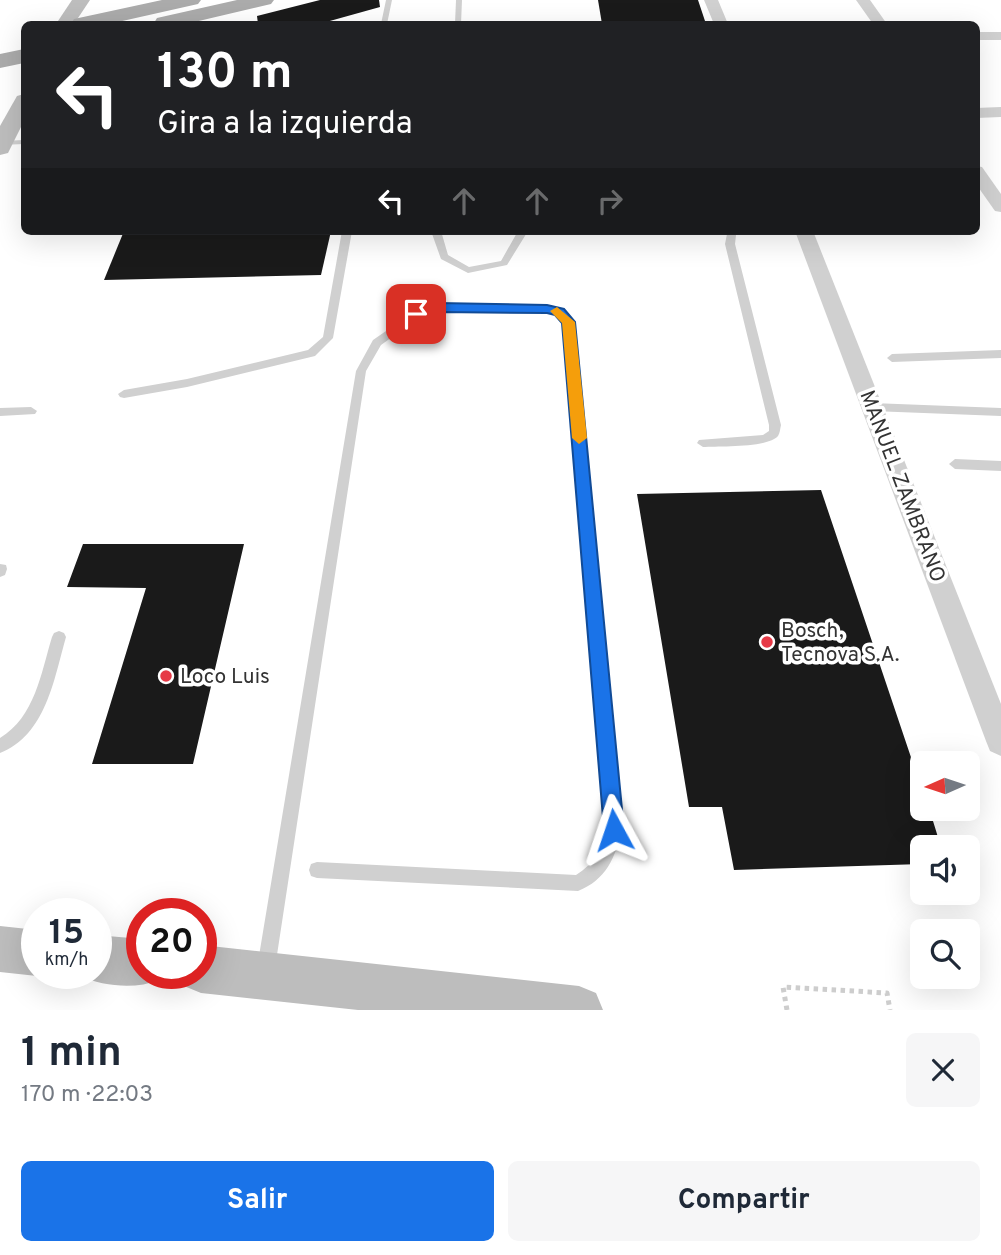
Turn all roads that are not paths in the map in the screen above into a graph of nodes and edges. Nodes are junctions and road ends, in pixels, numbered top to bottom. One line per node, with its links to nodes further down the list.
1 (81, 0): 8 (main road)
2 (191, 0): 9 (main road)
3 (264, 0): 10 (main road)
4 (389, 0): 11 (lane)
5 (459, 0): 12 (lane)
6 (711, 0): 13 (street)
7 (863, 0): 14 (street)
8 (67, 21)
9 (96, 21)
10 (173, 21)
11 (385, 21)
12 (457, 21)
13 (720, 21)
14 (878, 21)
15 (980, 36): 16 (street)
16 (1001, 36)
17 (21, 37): 18 (main road)
18 (0, 42)
19 (21, 57): 20 (main road)
20 (0, 61)
21 (21, 109): 24 (main road)
22 (1001, 112): 23 (street)
23 (980, 113)
24 (9, 144)
25 (980, 177): 26 (street)
26 (1001, 207)
27 (346, 235): 34 (lane)
28 (437, 235): 29 (lane)
29 (521, 235)
30 (732, 235): 39 (lane)
31 (806, 235): 35 (street, MANUEL ZAMBRANO)
32 (1001, 354): 33 (lane)
33 (892, 358)
34 (124, 394)
35 (872, 407): 38 (lane); 43 (street, MANUEL ZAMBRANO)
36 (31, 411): 37 (lane)
37 (0, 412)
38 (1001, 412)
39 (703, 443)
40 (956, 464): 41 (lane)
41 (1001, 466)
42 (59, 637): 44 (lane)
43 (1001, 741)
44 (0, 746)
45 (317, 870): 49 (lane)
46 (0, 949): 47 (main road)
47 (21, 951)
48 (217, 970): 49 (main road)
49 (265, 975): 50 (main road)
50 (424, 1002): 51 (main road)
51 (579, 1010)

